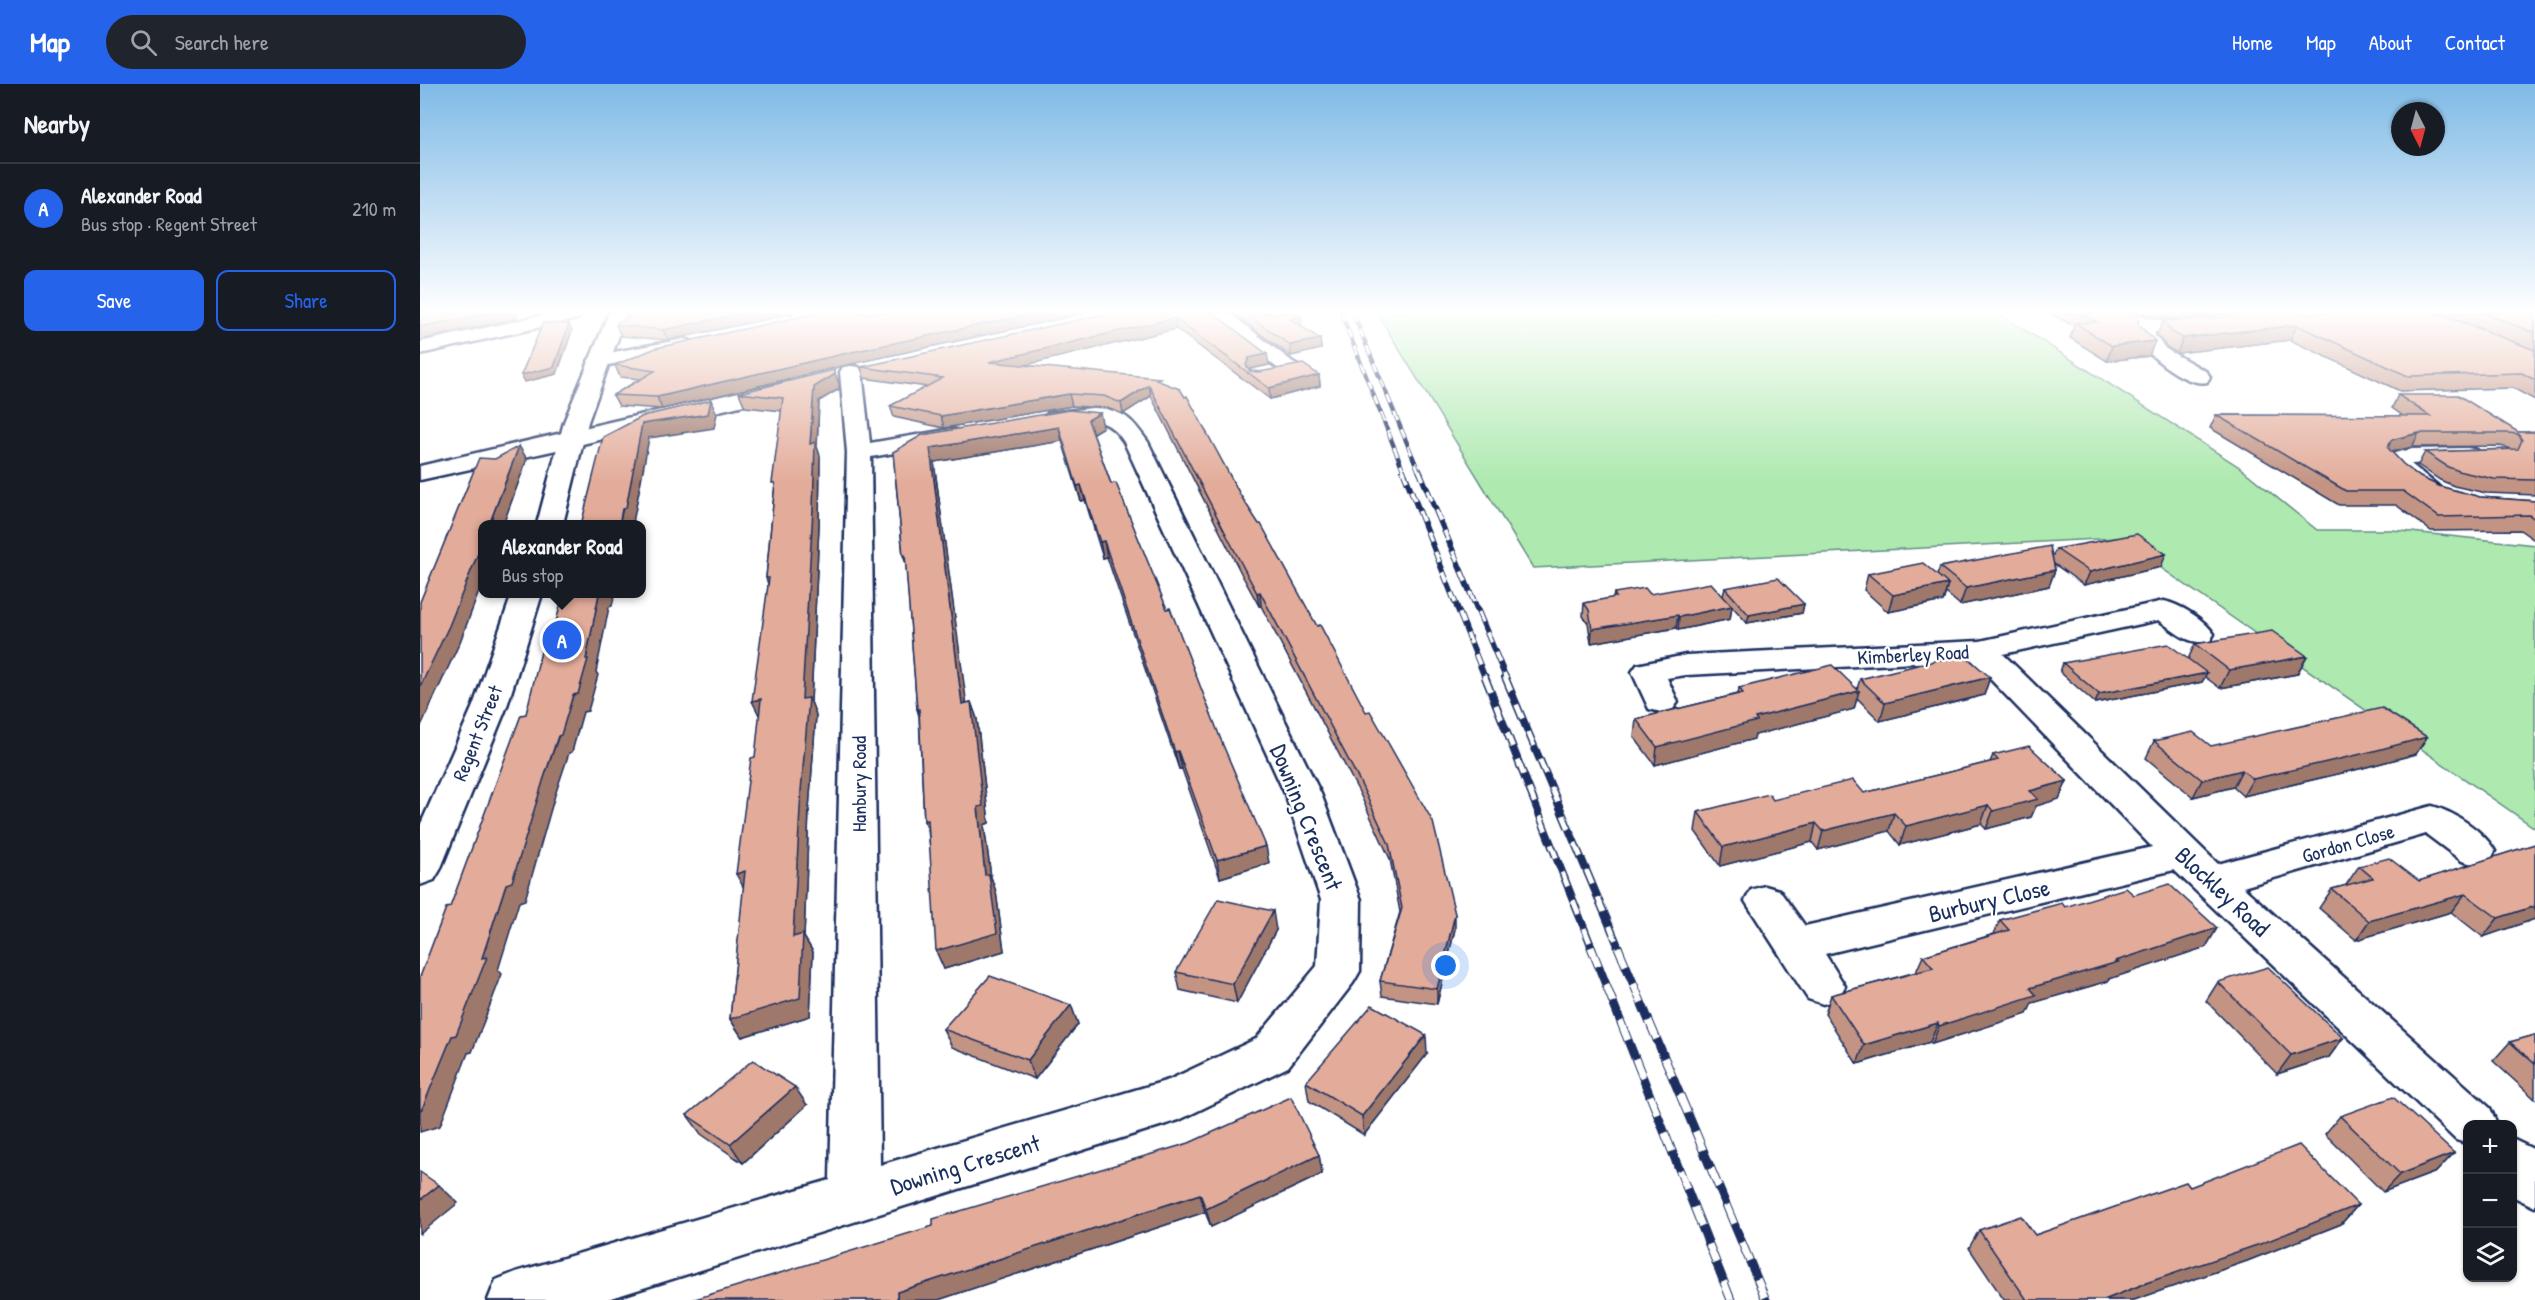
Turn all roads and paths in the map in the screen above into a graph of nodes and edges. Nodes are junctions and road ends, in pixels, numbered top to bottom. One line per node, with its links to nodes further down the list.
1 (595, 370): 9 (street)
2 (1286, 370): 5 (street)
3 (2187, 370): 6 (street)
4 (851, 372): 10 (street, Hanbury Road)
5 (1260, 375)
6 (2199, 377)
7 (806, 383): 9 (street)
8 (2433, 433): 12 (street)
9 (570, 440): 11 (street); 13 (street)
10 (859, 452): 28 (street, Hanbury Road); 28 (street, Downing Crescent)
11 (420, 473)
12 (2447, 496)
13 (551, 520)
14 (526, 598): 20 (street, Regent Street)
15 (2199, 634): 16 (street, Kimberley Road)
16 (1980, 650): 17 (street, Kimberley Road); 19 (street, Blockley Road)
17 (1661, 702)
18 (2476, 851): 21 (street, Gordon Close)
19 (2182, 854): 21 (street, Blockley Road); 23 (street, Burbury Close)
20 (420, 870)
21 (2212, 881): 25 (street, Blockley Road)
22 (1765, 901): 23 (street)
23 (1795, 945): 24 (street)
24 (1823, 986)
25 (2468, 1120)
26 (2517, 1167): 27 (street)
27 (2535, 1183)
28 (855, 1197): 29 (street, Downing Crescent)
29 (516, 1300)

